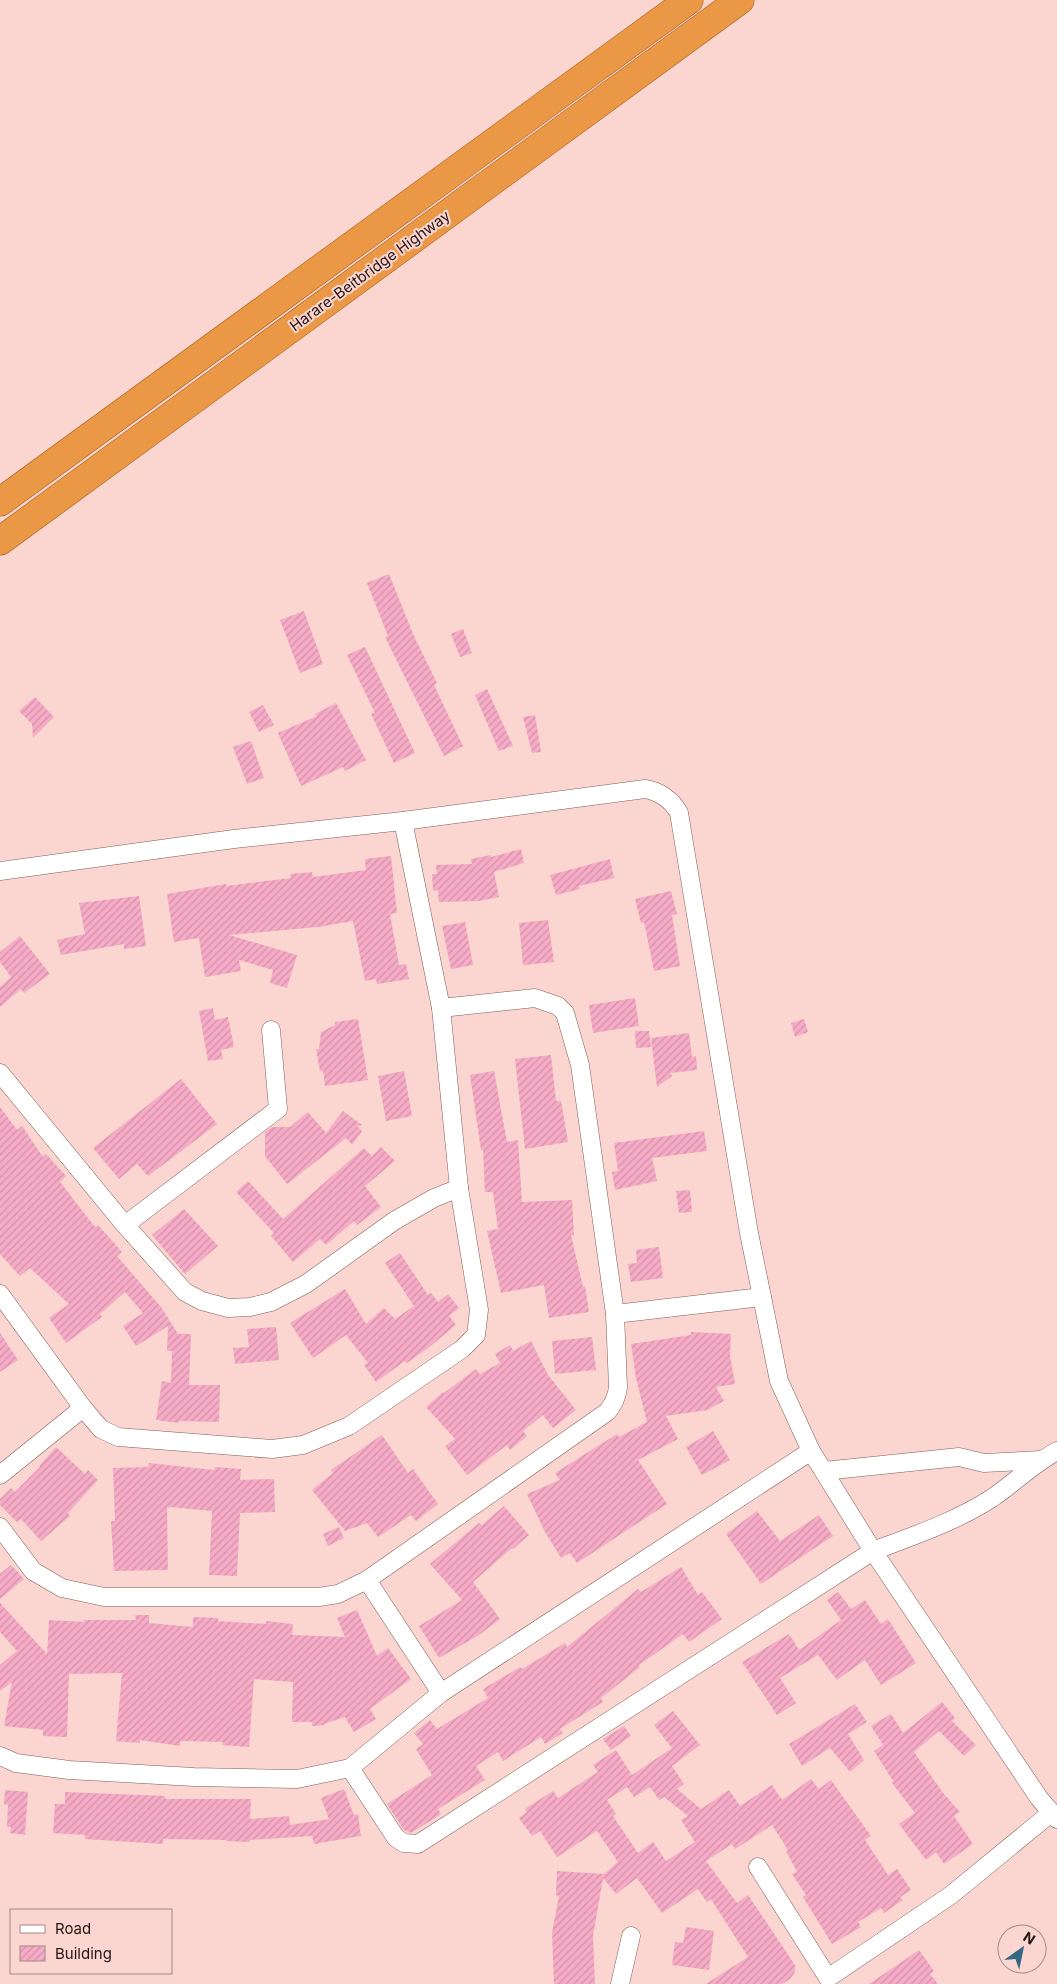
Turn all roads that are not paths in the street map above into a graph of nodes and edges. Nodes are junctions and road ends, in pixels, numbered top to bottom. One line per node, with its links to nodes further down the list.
1 (688, 0): 3 (highway, Harare-Beitbridge Highway)
2 (740, 0): 4 (highway, Harare-Beitbridge Highway)
3 (0, 502)
4 (0, 541)
5 (403, 821): 6 (street); 7 (street); 13 (street)
6 (0, 871)
7 (441, 1008): 10 (street); 14 (street)
8 (271, 1030): 11 (street)
9 (0, 1073): 11 (street)
10 (459, 1188): 11 (street); 15 (street)
11 (125, 1225)
12 (0, 1294): 15 (street)
13 (762, 1297): 14 (street); 16 (street)
14 (615, 1314): 23 (street)
15 (84, 1408): 20 (street)
16 (811, 1451): 19 (street); 24 (street)
17 (1057, 1451): 18 (street)
18 (1041, 1460): 19 (street); 22 (street)
19 (824, 1472): 22 (street)
20 (0, 1475)
21 (0, 1527): 23 (street)
22 (873, 1551): 26 (street); 27 (street)
23 (367, 1580): 24 (street)
24 (441, 1693): 26 (street)
25 (0, 1756): 26 (street)
26 (350, 1768)
27 (1054, 1816): 30 (street)
28 (758, 1867): 30 (street)
29 (631, 1936): 31 (street)
30 (823, 1981)
31 (620, 1984)

